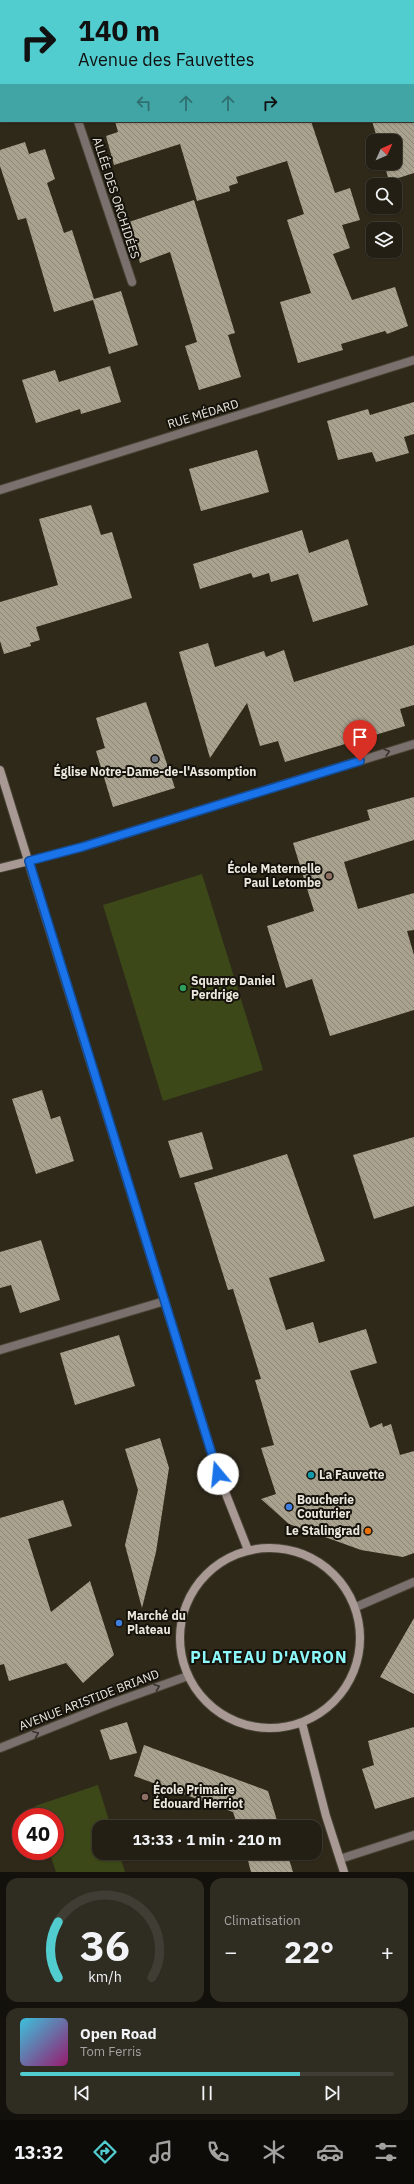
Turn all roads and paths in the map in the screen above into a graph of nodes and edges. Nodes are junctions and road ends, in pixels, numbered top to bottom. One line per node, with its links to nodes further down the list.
1 (78, 122): 2 (street, ALLÉE DES ORCHIDÉES)
2 (132, 282)
3 (414, 360): 4 (street, RUE MÉDARD)
4 (0, 490)
5 (414, 744): 7 (street, one-way to 5)
6 (0, 770): 7 (street)
7 (29, 861): 8 (street); 9 (street)
8 (0, 868)
9 (165, 1301): 10 (street); 11 (street)
10 (0, 1350)
11 (248, 1550): 13 (street); 14 (street)
12 (414, 1582): 13 (street)
13 (356, 1607): 15 (street)
14 (188, 1676): 15 (street); 16 (street, AVENUE ARISTIDE BRIAND, one-way to 14)
15 (302, 1723): 18 (street)
16 (0, 1748)
17 (414, 1835): 18 (street)
18 (340, 1859): 19 (street)
19 (344, 1872)

